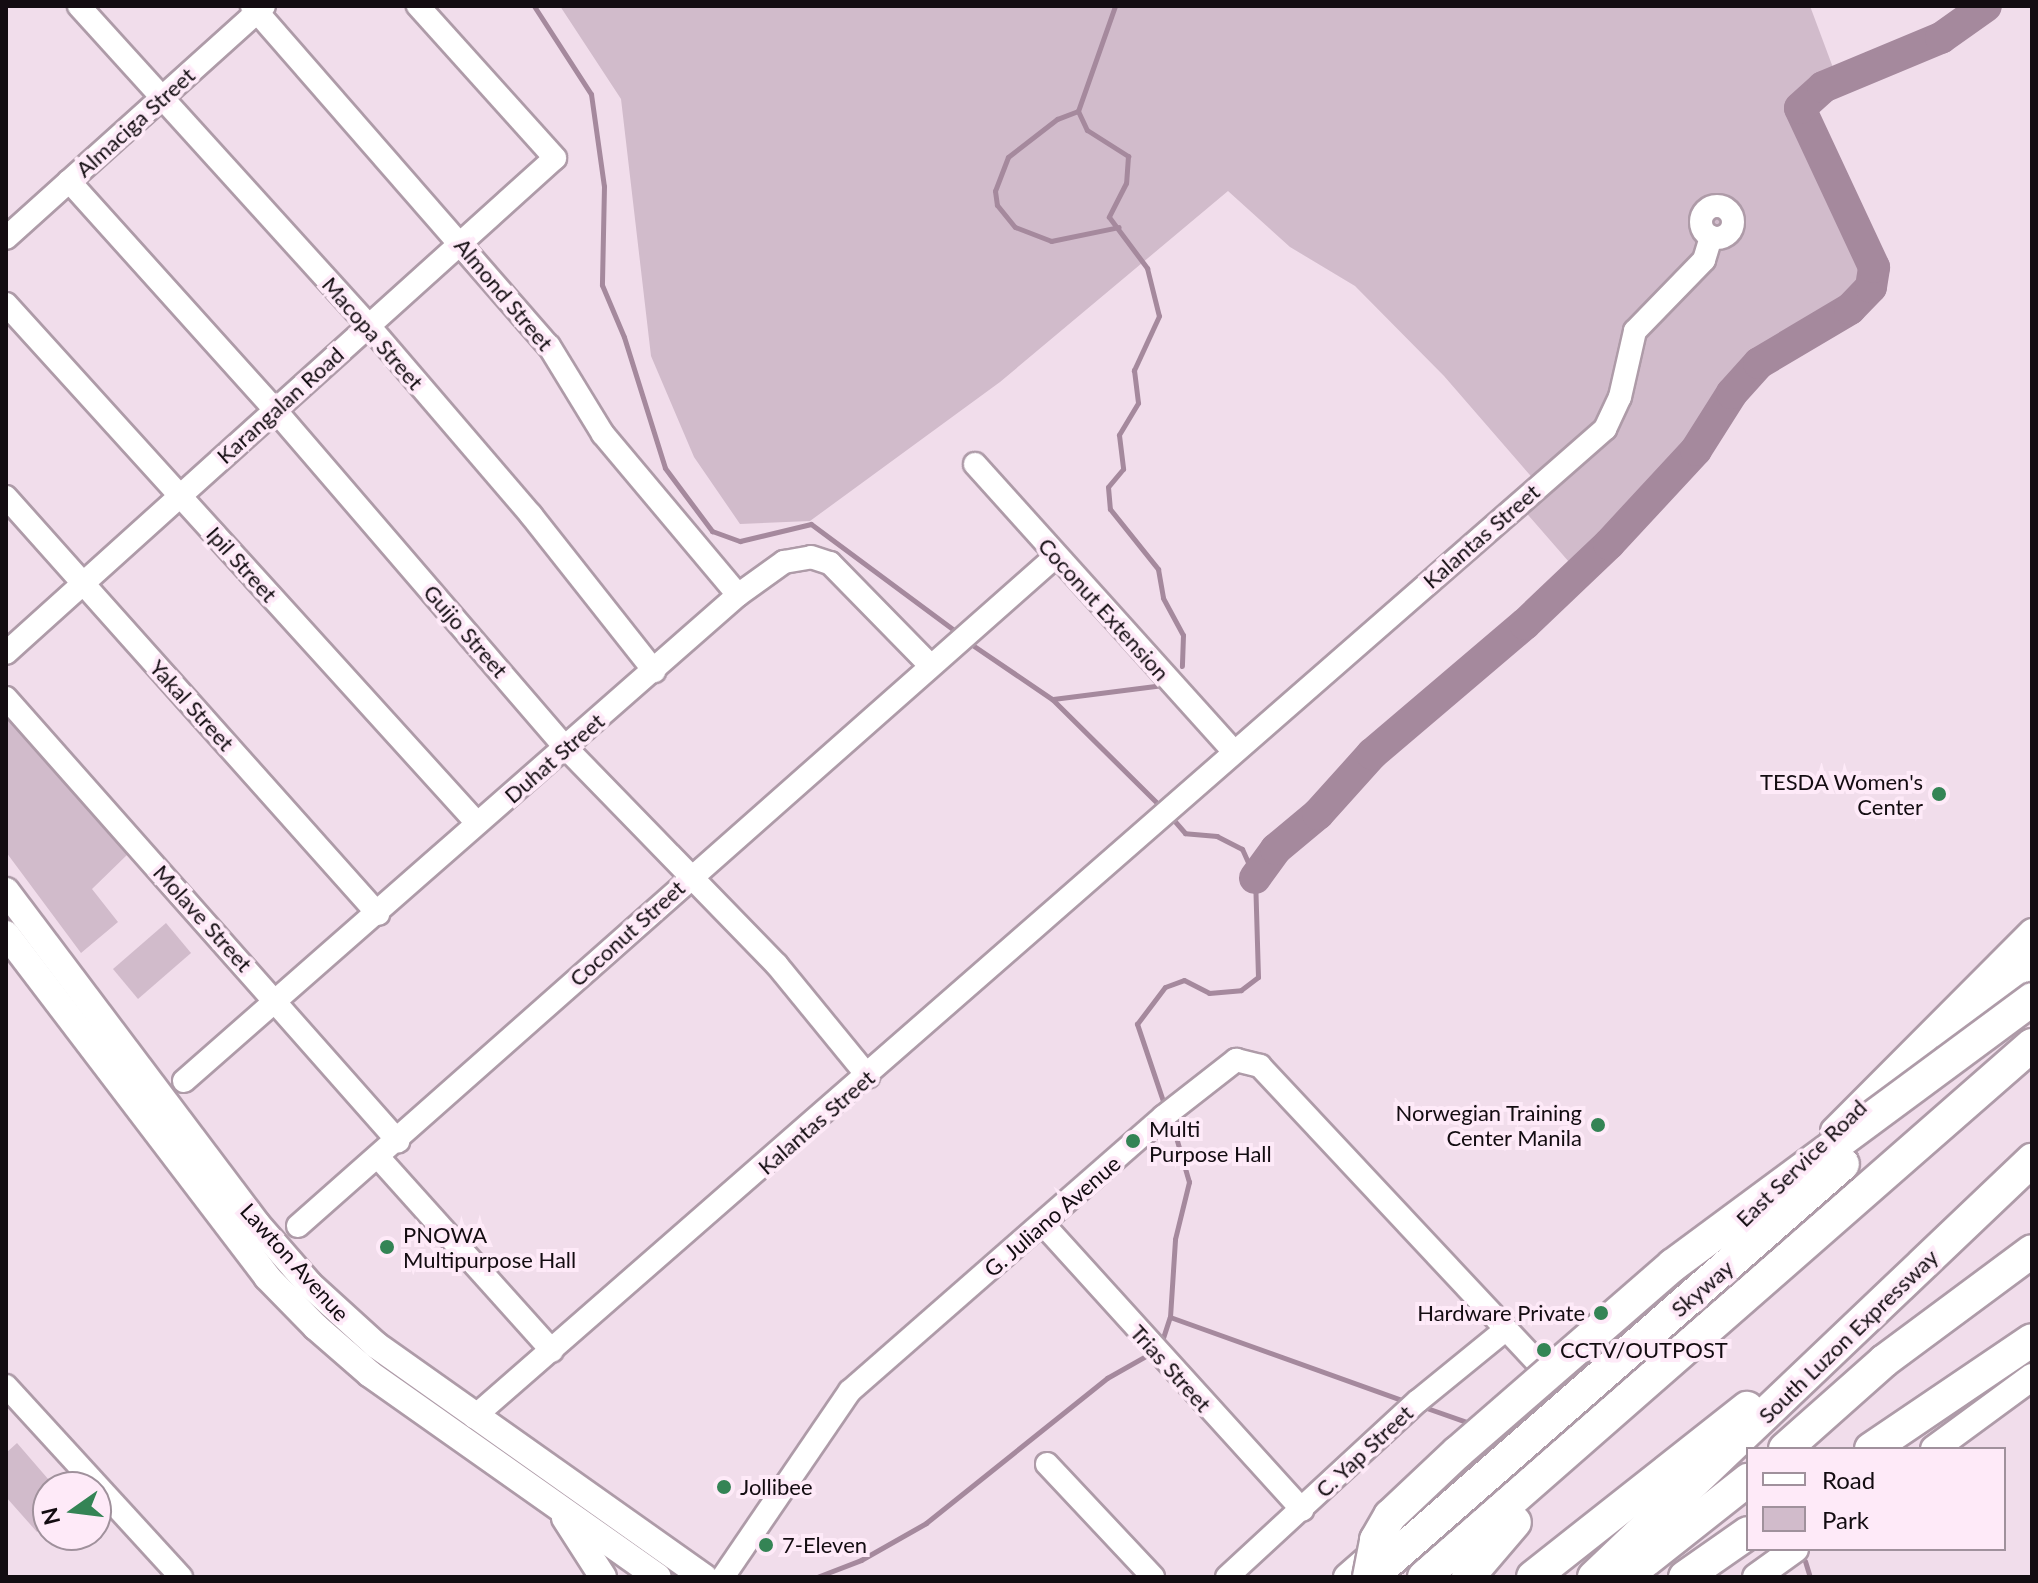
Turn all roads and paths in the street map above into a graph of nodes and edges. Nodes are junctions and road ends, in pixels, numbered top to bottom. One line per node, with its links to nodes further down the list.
1 (79, 6): 4 (street, Macopa Street)
2 (418, 6): 8 (street, Karangalan Road)
3 (258, 8): 4 (street, Almaciga Street); 8 (street, Almond Street)
4 (163, 97): 5 (street, Almaciga Street); 10 (street, Macopa Street)
5 (69, 181): 6 (street, Almaciga Street); 11 (street, Guijo Street)
6 (6, 237)
7 (1711, 237): 23 (street, Kalantas Street)
8 (461, 242): 10 (street, Karangalan Road); 17 (street, Almond Street)
9 (6, 304): 13 (street, Ipil Street)
10 (369, 326): 11 (street, Karangalan Road); 20 (street, Macopa Street)
11 (275, 410): 13 (street, Karangalan Road); 22 (street, Guijo Street)
12 (975, 464): 15 (street, Coconut Extension)
13 (180, 495): 16 (street, Karangalan Road); 24 (street, Ipil Street)
14 (6, 497): 16 (street, Yakal Street)
15 (1056, 556): 19 (street, Coconut Street); 23 (street, Coconut Extension)
16 (83, 583): 18 (street, Karangalan Road); 27 (street, Yakal Street)
17 (738, 595): 19 (street, Duhat Street); 20 (street, Duhat Street)
18 (6, 653)
19 (929, 664): 25 (street, Coconut Street)
20 (654, 671): 22 (street, Duhat Street)
21 (6, 698): 33 (street, Molave Street)
22 (566, 748): 24 (street, Duhat Street); 25 (street, Guijo Street)
23 (1234, 752): 35 (street, Kalantas Street)
24 (477, 823): 27 (street, Duhat Street)
25 (687, 878): 35 (street, Guijo Street); 37 (street, Coconut Street)
26 (6, 891): 51 (main road, Lawton Avenue)
27 (378, 914): 33 (street, Duhat Street)
28 (2032, 932): 31 (main road, East Service Road)
29 (6, 934): 57 (main road, Lawton Avenue)
30 (2032, 964): 31 (main road, East Service Road)
31 (1987, 993): 50 (main road, East Service Road)
32 (2032, 999): 70 (highway, bridge)
33 (277, 1001): 36 (street, Duhat Street); 37 (street, Molave Street)
34 (2032, 1045): 44 (highway, Skyway)
35 (868, 1076): 47 (street, Kalantas Street)
36 (184, 1081)
37 (398, 1141): 38 (street, Coconut Street)
38 (379, 1158): 41 (street, Coconut Street); 47 (street)
39 (2032, 1160): 46 (highway, South Luzon Expressway)
40 (1043, 1224): 43 (street, G. Juliano Avenue); 58 (street, Trias Street); 66 (street, G. Juliano Avenue)
41 (298, 1226)
42 (2032, 1251): 52 (highway, South Luzon Expressway)
43 (1505, 1330): 50 (street, G. Juliano Avenue); 58 (street, C. Yap Street)
44 (1708, 1333): 72 (highway, Skyway); 73 (highway)
45 (2032, 1340): 53 (highway)
46 (1837, 1348): 74 (highway); 75 (highway, South Luzon Expressway)
47 (552, 1351): 51 (street, Kalantas Street)
48 (2032, 1377): 54 (main road)
49 (6, 1386): 63 (street)
50 (1571, 1397): 69 (main road, East Service Road); 71 (main road, East Service Road)
51 (474, 1417): 62 (main road, Lawton Avenue)
52 (1787, 1447)
53 (1874, 1447)
54 (1937, 1447)
55 (1047, 1464): 67 (street)
56 (1746, 1482): 76 (highway)
57 (554, 1502): 62 (main road, Lawton Avenue); 64 (main road)
58 (1302, 1510): 68 (street, C. Yap Street)
59 (1746, 1534): 77 (highway)
60 (1756, 1551): 78 (highway)
61 (1792, 1551): 79 (main road)
62 (666, 1570): 65 (main road, Lawton Avenue)
63 (181, 1577)
64 (603, 1577)
65 (704, 1577)
66 (723, 1577)
67 (1153, 1577)
68 (1227, 1577)
69 (1347, 1577)
70 (1370, 1577)
71 (1384, 1577)
72 (1424, 1577)
73 (1468, 1577)
74 (1533, 1577)
75 (1594, 1577)
76 (1625, 1577)
77 (1685, 1577)
78 (1723, 1577)
79 (1756, 1577)

